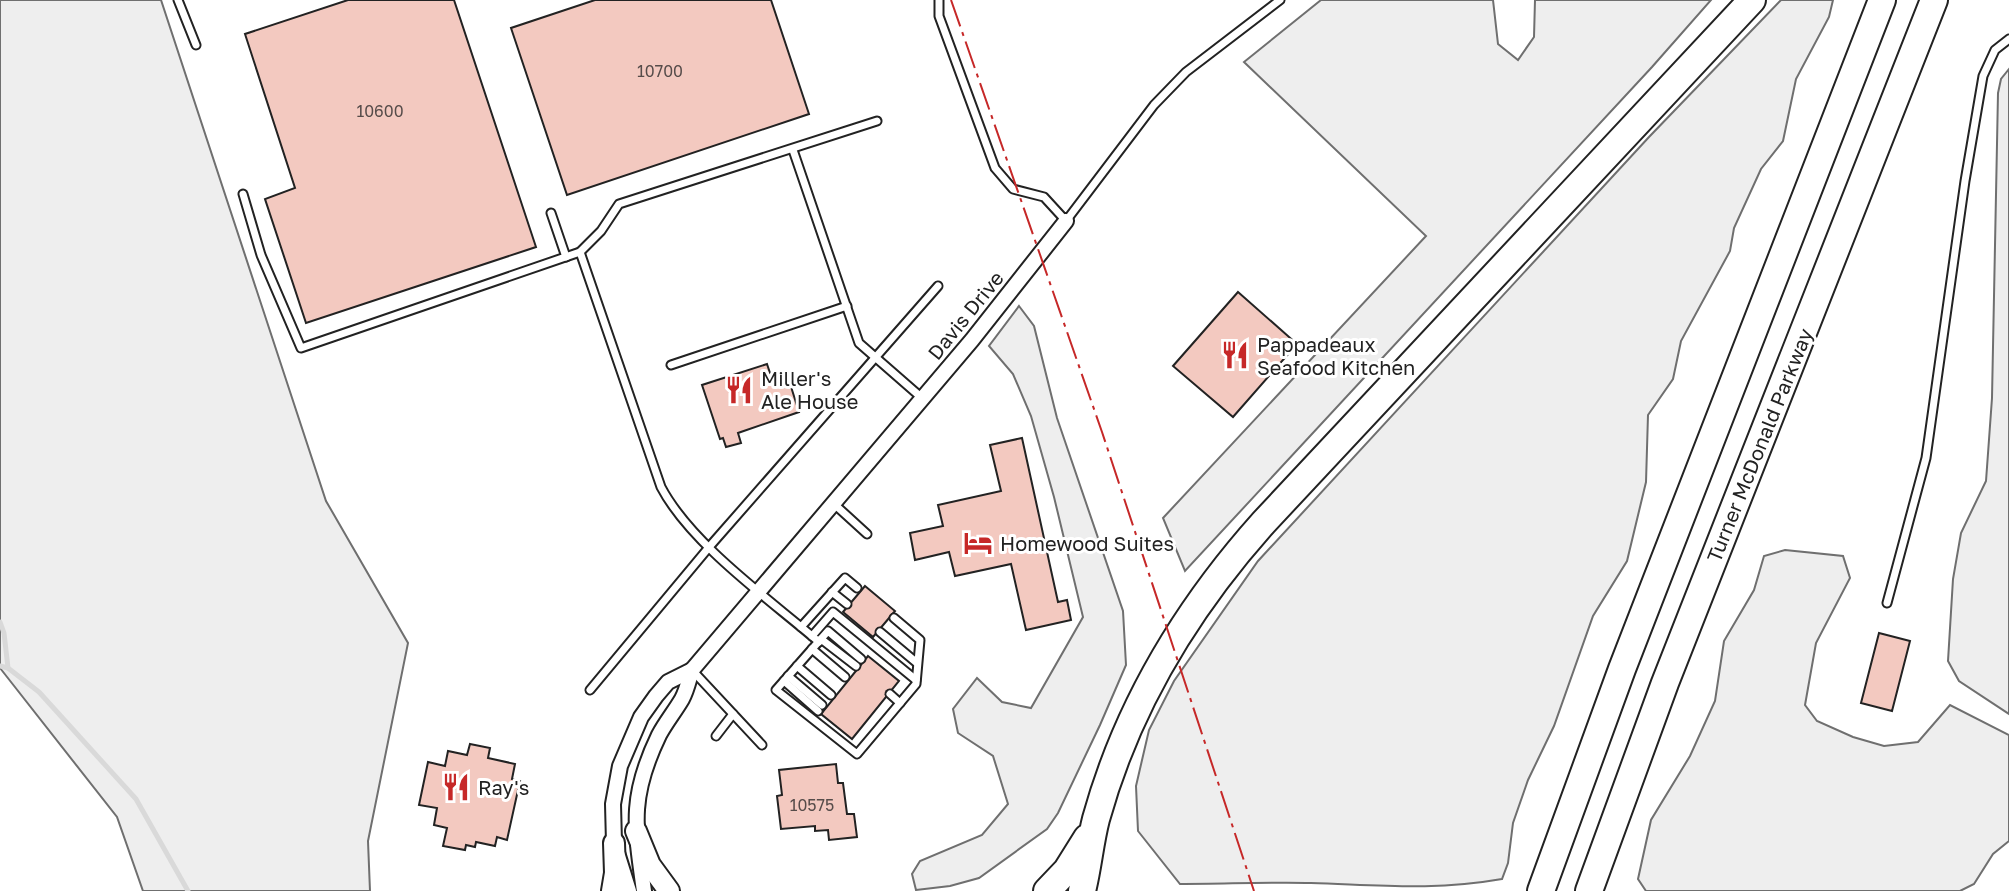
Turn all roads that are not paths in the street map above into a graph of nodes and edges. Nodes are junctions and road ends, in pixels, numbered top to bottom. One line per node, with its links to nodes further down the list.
1 (178, 0): 8 (lane)
2 (939, 0): 13 (lane)
3 (1280, 0): 13 (lane, Davis Drive)
4 (1752, 0): 56 (highway)
5 (1882, 0): 65 (highway)
6 (1934, 0): 66 (highway, Turner McDonald Parkway)
7 (2009, 39): 27 (lane)
8 (196, 45)
9 (877, 121): 10 (lane)
10 (793, 150): 14 (lane); 17 (lane)
11 (243, 194): 15 (lane)
12 (551, 213): 15 (lane)
13 (1066, 221): 20 (street, Davis Drive)
14 (580, 252): 15 (lane); 23 (lane)
15 (566, 257)
16 (938, 286): 18 (lane)
17 (847, 306): 18 (lane); 19 (lane)
18 (877, 359): 20 (lane); 23 (lane)
19 (671, 365)
20 (922, 398): 21 (street, Davis Drive)
21 (833, 503): 22 (lane); 25 (street, Davis Drive)
22 (867, 534)
23 (710, 546): 25 (lane); 40 (lane)
24 (857, 588): 26 (lane)
25 (759, 591): 30 (lane); 36 (street, Davis Drive)
26 (832, 592): 28 (lane); 30 (lane)
27 (1887, 603)
28 (847, 604)
29 (894, 618): 34 (lane)
30 (801, 627): 32 (lane)
31 (880, 632): 34 (lane)
32 (817, 639): 32 (lane); 33 (lane); 39 (lane)
33 (812, 649): 35 (lane); 37 (lane)
34 (917, 663): 39 (lane)
35 (797, 666): 38 (lane); 42 (lane)
36 (692, 670): 46 (lane); 54 (street, Davis Drive); 55 (street, Davis Drive)
37 (845, 677)
38 (786, 679): 44 (lane); 53 (lane)
39 (916, 680): 43 (lane)
40 (590, 690)
41 (893, 691): 43 (lane)
42 (831, 695)
43 (903, 699): 47 (lane)
44 (820, 708)
45 (879, 708): 47 (lane)
46 (733, 714): 50 (lane); 52 (lane)
47 (889, 716): 49 (lane)
48 (865, 726): 49 (lane)
49 (874, 734): 53 (lane)
50 (716, 736)
51 (856, 738): 53 (lane)
52 (762, 745)
53 (864, 745)
54 (625, 753): 55 (street); 58 (street, Davis Drive)
55 (648, 759): 57 (street, Davis Drive)
56 (1096, 821): 63 (highway); 64 (highway)
57 (636, 831): 61 (street, Davis Drive); 62 (main road)
58 (614, 843): 59 (main road); 60 (street, Davis Drive)
59 (612, 891)
60 (629, 891)
61 (644, 891)
62 (669, 891)
63 (1047, 891)
64 (1082, 891)
65 (1541, 891)
66 (1589, 891)

